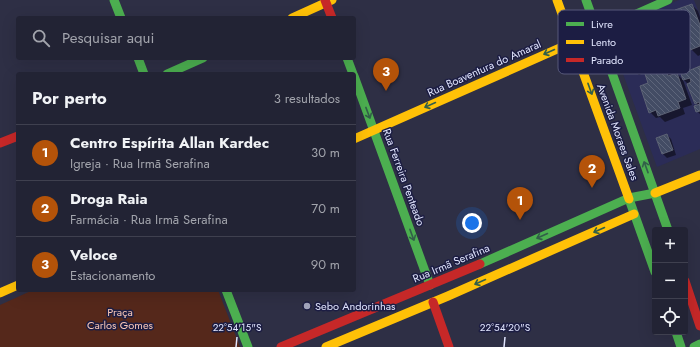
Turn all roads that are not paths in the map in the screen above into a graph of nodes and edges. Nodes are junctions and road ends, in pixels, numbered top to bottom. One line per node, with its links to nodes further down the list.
1 (114, 0): 9 (main road)
2 (557, 0): 6 (main road, Avenida Moraes Sales)
3 (586, 0): 7 (main road, Avenida Moraes Sales)
4 (668, 0): 8 (main road, Rua Boaventura do Amaral)
5 (328, 1): 10 (main road); 11 (main road)
6 (561, 10)
7 (590, 10)
8 (645, 10)
9 (120, 16)
10 (296, 16)
11 (332, 16)
12 (558, 48): 22 (main road, Rua Boaventura do Amaral, one-way to 22)
13 (139, 60): 16 (main road)
14 (198, 60): 17 (main road)
15 (348, 60): 18 (main road, Rua Ferreira Penteado)
16 (143, 72)
17 (172, 72)
18 (353, 72)
19 (584, 74): 28 (main road, Avenida Moraes Sales, one-way to 28)
20 (613, 74): 27 (main road, Avenida Moraes Sales, one-way to 20)
21 (356, 80): 22 (main road, Rua Ferreira Penteado, one-way to 22)
22 (374, 130): 24 (main road, Rua Boaventura do Amaral); 32 (main road, Rua Ferreira Penteado, one-way to 32)
23 (16, 137): 25 (main road)
24 (356, 138)
25 (0, 143)
26 (700, 175): 27 (main road)
27 (655, 193): 28 (main road, Rua Irmã Serafina); 30 (main road, Avenida Moraes Sales)
28 (629, 198): 29 (main road, Avenida Moraes Sales); 32 (main road, Rua Irmã Serafina, one-way to 32)
29 (634, 214): 31 (main road, Avenida Moraes Sales); 37 (main road, one-way to 37)
30 (667, 227)
31 (652, 264)
32 (430, 285): 42 (main road, Rua Irmã Serafina)
33 (16, 286): 36 (main road)
34 (688, 290): 38 (main road)
35 (227, 292): 41 (main road)
36 (0, 293)
37 (433, 302): 43 (main road); 44 (main road)
38 (700, 326)
39 (677, 335): 45 (main road)
40 (700, 344): 46 (main road)
41 (248, 347)
42 (281, 347)
43 (326, 347)
44 (449, 347)
45 (681, 347)
46 (694, 347)

